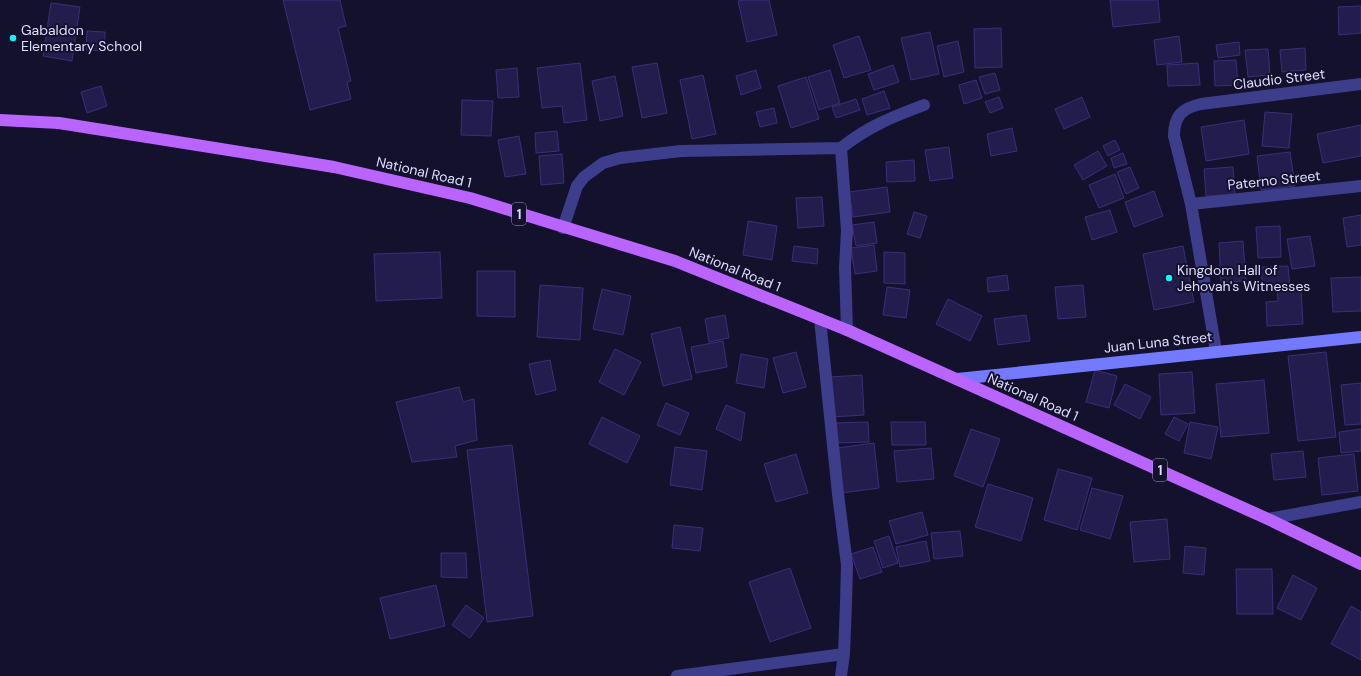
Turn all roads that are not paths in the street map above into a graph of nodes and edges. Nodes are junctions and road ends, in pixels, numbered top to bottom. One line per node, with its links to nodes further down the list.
1 (1361, 84): 6 (street, Claudio Street)
2 (924, 105): 4 (street)
3 (0, 120): 7 (main road, National Road 1 / 1)
4 (841, 148): 7 (street); 9 (street)
5 (1361, 186): 6 (street, Paterno Street)
6 (1191, 204): 11 (street, Claudio Street)
7 (563, 228): 8 (main road, National Road 1 / 1)
8 (820, 320): 9 (main road, National Road 1 / 1); 16 (street)
9 (847, 330): 12 (main road, National Road 1 / 1)
10 (1361, 337): 11 (street, Juan Luna Street)
11 (1216, 351): 12 (street, Juan Luna Street)
12 (958, 379): 14 (main road, National Road 1 / 1)
13 (1361, 502): 14 (street)
14 (1268, 519): 15 (main road, National Road 1 / 1)
15 (1361, 564)
16 (844, 654): 17 (street); 18 (street)
17 (677, 676)
18 (841, 676)

